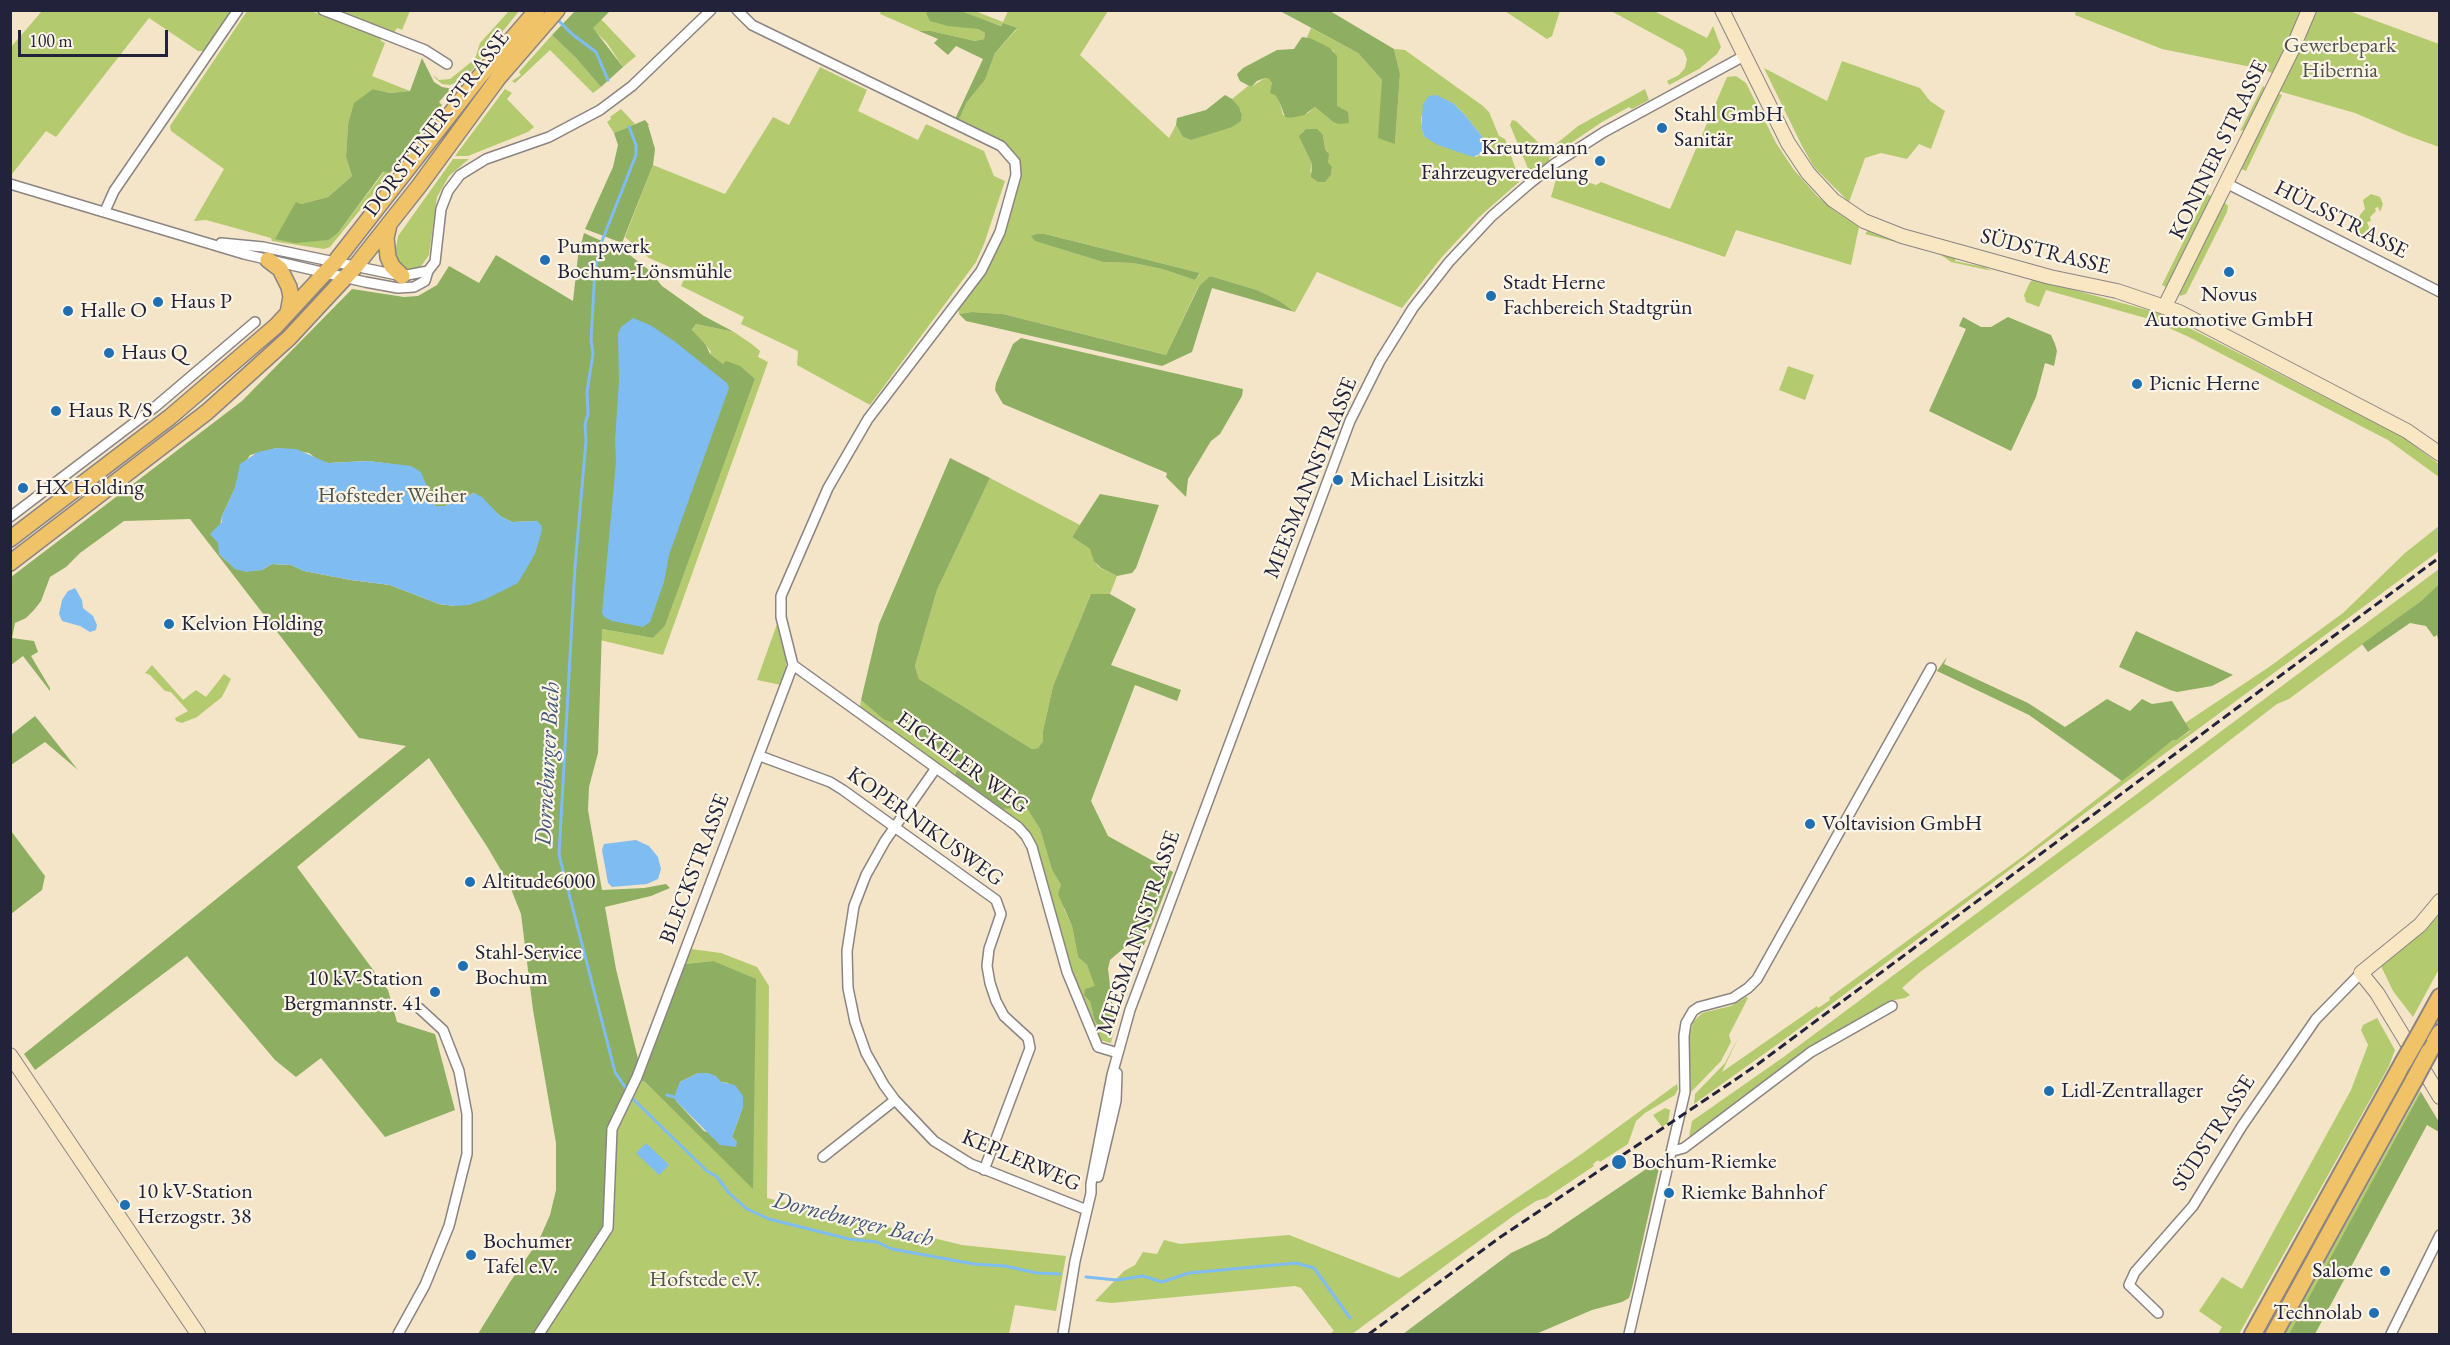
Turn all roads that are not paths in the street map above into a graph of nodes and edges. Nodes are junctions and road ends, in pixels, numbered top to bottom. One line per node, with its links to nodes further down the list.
1 (238, 10): 12 (street)
2 (323, 10): 9 (street)
3 (711, 10): 17 (street)
4 (737, 10): 28 (street)
5 (1722, 10): 8 (street, SÜDSTRASSE)
6 (2309, 10): 10 (street, KONINER STRASSE)
7 (550, 13): 13 (main road, DORSTENER STRASSE); 16 (main road, DORSTENER STRASSE)
8 (1744, 56): 21 (street, SÜDSTRASSE); 39 (street, MEESMANNSTRASSE)
9 (447, 64)
10 (2226, 183): 20 (street, HÜLSSTRASSE); 21 (street, KONINER STRASSE)
11 (10, 184): 12 (street)
12 (105, 211): 14 (street)
13 (389, 225): 18 (main road, DORSTENER STRASSE); 19 (main road)
14 (204, 241): 15 (street); 16 (street)
15 (268, 260): 16 (street); 22 (main road)
16 (330, 268): 18 (street); 18 (street); 22 (main road, DORSTENER STRASSE)
17 (428, 271): 18 (street); 19 (street)
18 (350, 273): 19 (street); 27 (main road, DORSTENER STRASSE)
19 (402, 276)
20 (2439, 292)
21 (2165, 306): 24 (street, SÜDSTRASSE)
22 (288, 313): 26 (main road, DORSTENER STRASSE)
23 (255, 322): 25 (street)
24 (2439, 454)
25 (10, 517)
26 (10, 538)
27 (10, 563)
28 (793, 664): 30 (street, BLECKSTRASSE); 31 (street, EICKELER WEG)
29 (1931, 668): 43 (street)
30 (760, 756): 32 (street, KOPERNIKUSWEG); 51 (street, BLECKSTRASSE)
31 (936, 768): 32 (street, KEPLERWEG); 39 (street, EICKELER WEG)
32 (894, 827): 42 (street, KEPLERWEG); 45 (street, KOPERNIKUSWEG)
33 (2439, 902): 34 (street, SÜDSTRASSE)
34 (2361, 973): 41 (street); 48 (street, SÜDSTRASSE)
35 (2439, 997): 54 (highway, bridge)
36 (1892, 1006): 43 (street)
37 (419, 1008): 50 (street)
38 (2439, 1033): 55 (highway, bridge)
39 (1118, 1053): 46 (street, MEESMANNSTRASSE)
40 (10, 1055): 49 (street)
41 (2439, 1097)
42 (895, 1101): 44 (street); 45 (street, KEPLERWEG)
43 (1673, 1151): 53 (street)
44 (823, 1157)
45 (984, 1170): 46 (street, KEPLERWEG)
46 (1087, 1210): 52 (street, MEESMANNSTRASSE)
47 (2439, 1235): 56 (street)
48 (2158, 1313)
49 (198, 1335)
50 (398, 1335)
51 (539, 1335)
52 (1063, 1335)
53 (1629, 1335)
54 (2253, 1335)
55 (2274, 1335)
56 (2391, 1335)

